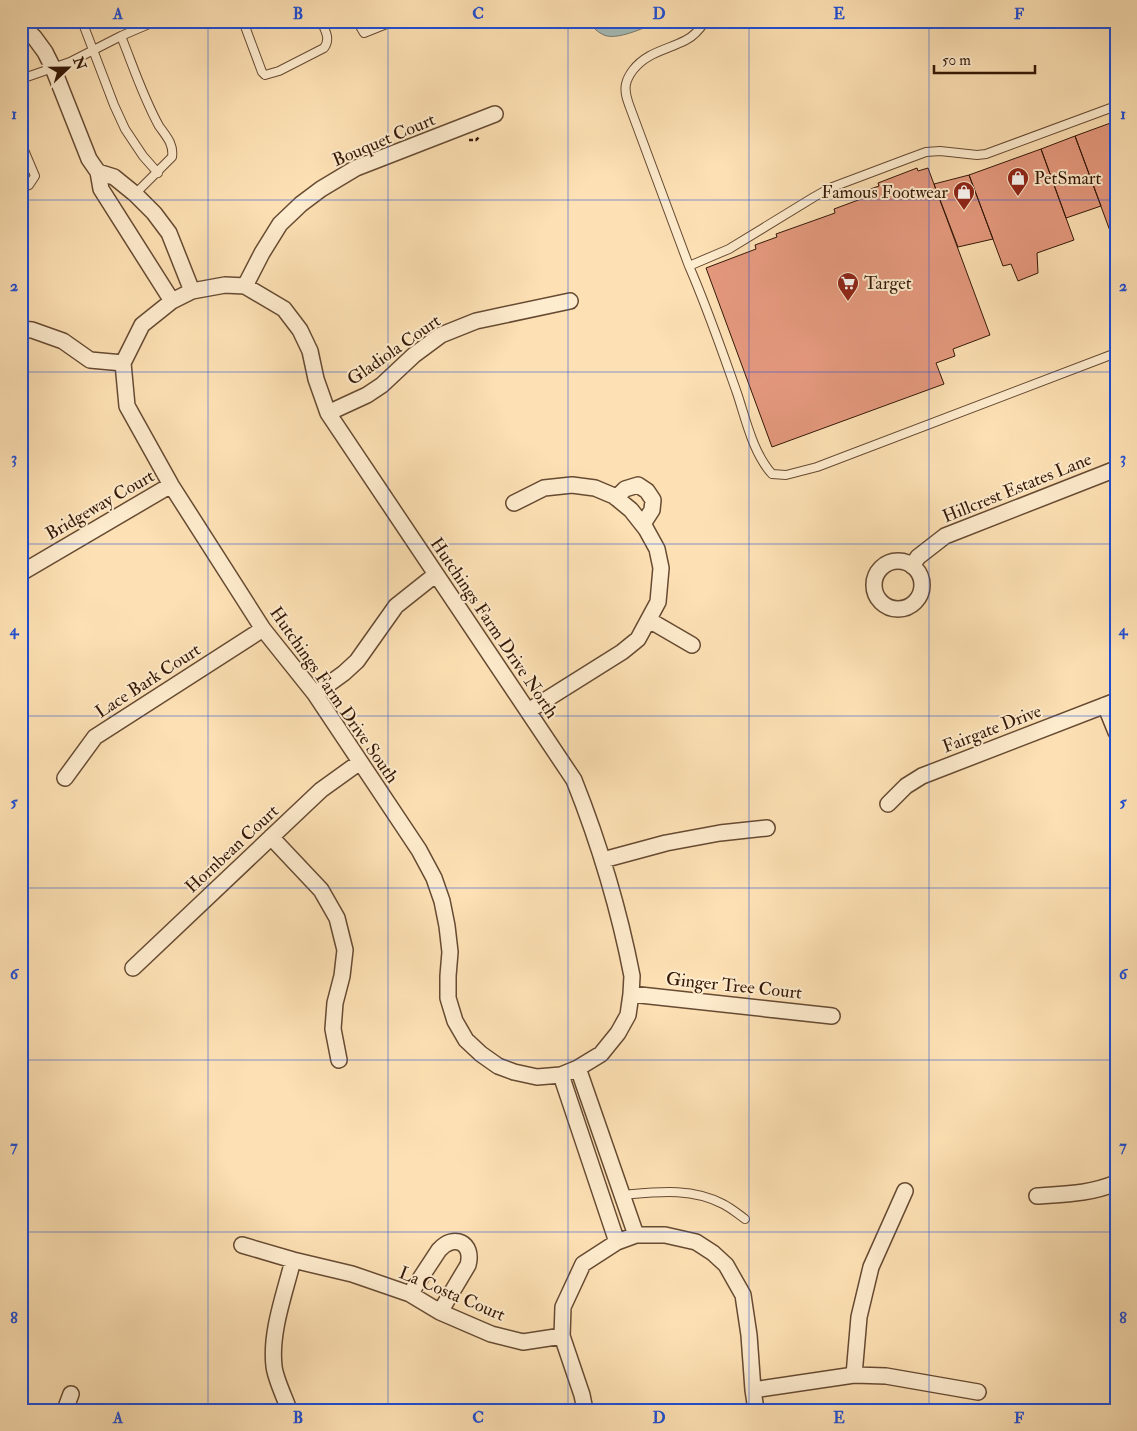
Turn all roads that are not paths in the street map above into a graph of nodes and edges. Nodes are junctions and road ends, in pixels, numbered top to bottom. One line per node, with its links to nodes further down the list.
1 (82, 21): 10 (lane)
2 (156, 21): 9 (lane)
3 (243, 21): 4 (lane)
4 (321, 21)
5 (358, 21): 6 (lane)
6 (394, 21)
7 (705, 21): 20 (lane)
8 (21, 24): 11 (street)
9 (121, 36): 10 (lane); 17 (lane)
10 (93, 50): 11 (lane); 17 (lane)
11 (53, 68): 12 (lane); 16 (street)
12 (21, 79)
13 (1116, 106): 20 (lane)
14 (495, 114): 21 (street, Bouquet Court)
15 (21, 143): 18 (lane)
16 (98, 172): 19 (street); 23 (street)
17 (158, 173): 19 (lane)
18 (21, 188)
19 (135, 194): 22 (street)
20 (689, 266): 26 (lane)
21 (245, 286): 22 (street); 28 (street, Hutchings Farm Drive North)
22 (192, 291): 23 (street)
23 (172, 302): 27 (street)
24 (570, 302): 28 (street, Gladiola Court)
25 (21, 329): 27 (street)
26 (1116, 353)
27 (123, 363): 30 (street, Hutchings Farm Drive South)
28 (328, 413): 36 (street, Hutchings Farm Drive North)
29 (1116, 470): 34 (street, Hillcrest Estates Lane)
30 (171, 485): 35 (street, Bridgeway Court); 38 (street, Hutchings Farm Drive South)
31 (616, 498): 32 (street); 33 (street); 33 (street)
32 (514, 503)
33 (643, 524): 37 (street)
34 (912, 566)
35 (21, 573)
36 (435, 575): 40 (street); 42 (street, Hutchings Farm Drive North)
37 (649, 620): 39 (street); 42 (street)
38 (264, 629): 40 (street, Hutchings Farm Drive South); 45 (street, Lace Bark Court)
39 (692, 644)
40 (315, 694): 44 (street, Hutchings Farm Drive South)
41 (1111, 703): 43 (street); 46 (street, Fairgate Drive)
42 (528, 711): 49 (street, Hutchings Farm Drive North)
43 (1116, 732)
44 (360, 762): 48 (street, Hornbean Court); 55 (street, Hutchings Farm Drive South)
45 (65, 778)
46 (888, 804)
47 (766, 828): 49 (street)
48 (271, 838): 50 (street, Hornbean Court); 53 (street)
49 (603, 860): 51 (street, Hutchings Farm Drive North)
50 (133, 968)
51 (632, 994): 52 (street, Ginger Tree Court); 54 (street, Hutchings Farm Drive North)
52 (832, 1016)
53 (339, 1060)
54 (578, 1068): 55 (street, Hutchings Farm Drive North); 58 (street)
55 (561, 1074): 62 (street)
56 (1116, 1183): 59 (street)
57 (905, 1191): 68 (street)
58 (622, 1195): 60 (lane); 61 (street)
59 (1036, 1196)
60 (746, 1219)
61 (636, 1235): 62 (street); 69 (street)
62 (618, 1242): 67 (street)
63 (242, 1245): 64 (street, La Costa Court)
64 (293, 1260): 65 (street, La Costa Court); 73 (street)
65 (410, 1294): 66 (street, La Costa Court); 66 (street)
66 (440, 1312): 67 (street, La Costa Court)
67 (562, 1336): 74 (street)
68 (854, 1375): 69 (street); 70 (street)
69 (753, 1390): 75 (street)
70 (978, 1392)
71 (71, 1394): 72 (street)
72 (66, 1410)
73 (290, 1410)
74 (585, 1410)
75 (756, 1410)

